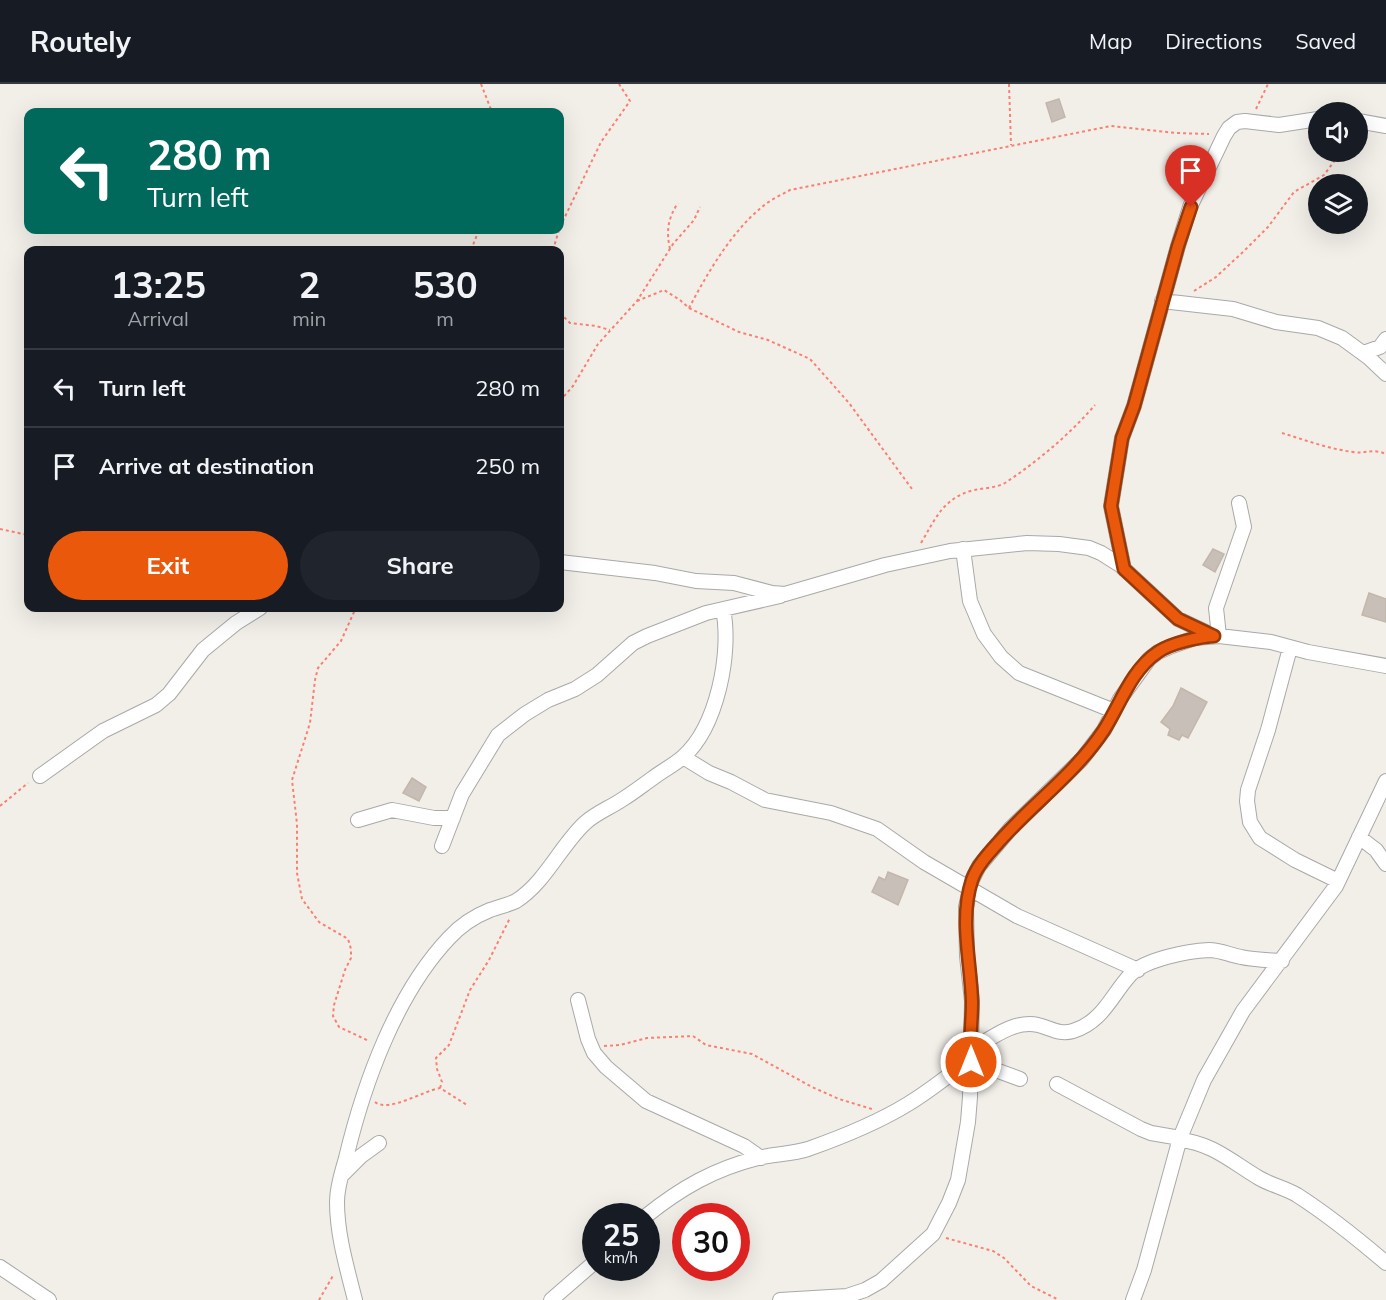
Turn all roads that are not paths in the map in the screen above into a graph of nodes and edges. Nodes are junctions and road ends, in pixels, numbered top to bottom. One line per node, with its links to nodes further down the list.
1 (1308, 121): 4 (street)
2 (1368, 123): 3 (street)
3 (1386, 126)
4 (1162, 301): 6 (street); 11 (street)
5 (1386, 339): 6 (street)
6 (1363, 353): 7 (street)
7 (1386, 374)
8 (1239, 503): 15 (street)
9 (963, 549): 11 (street); 12 (street); 18 (street)
10 (564, 562): 12 (street)
11 (1124, 569): 15 (street)
12 (785, 594): 13 (street)
13 (723, 609): 19 (street); 22 (street)
14 (254, 612): 20 (street)
15 (1217, 636): 16 (street); 18 (street)
16 (1290, 648): 17 (street); 27 (street)
17 (1386, 666)
18 (1114, 711): 28 (street)
19 (683, 757): 28 (street); 38 (street)
20 (40, 776)
21 (1386, 781): 24 (street)
22 (453, 818): 23 (street); 25 (street)
23 (358, 820)
24 (1359, 837): 26 (street); 27 (street)
25 (442, 846)
26 (1386, 864)
27 (1338, 881): 29 (street)
28 (970, 890): 30 (street); 32 (street)
29 (1282, 961): 30 (street); 35 (street)
30 (1138, 970): 32 (street)
31 (578, 1000): 37 (street)
32 (971, 1057): 33 (street); 37 (street); 46 (street)
33 (1020, 1079)
34 (1057, 1084): 35 (street)
35 (1180, 1139): 40 (street); 47 (street)
36 (379, 1143): 38 (street)
37 (761, 1158): 39 (street)
38 (340, 1178): 44 (street)
39 (660, 1205)
40 (1386, 1263)
41 (0, 1267): 43 (street)
42 (582, 1273): 45 (street)
43 (49, 1300)
44 (355, 1300)
45 (551, 1300)
46 (780, 1300)
47 (1133, 1300)

